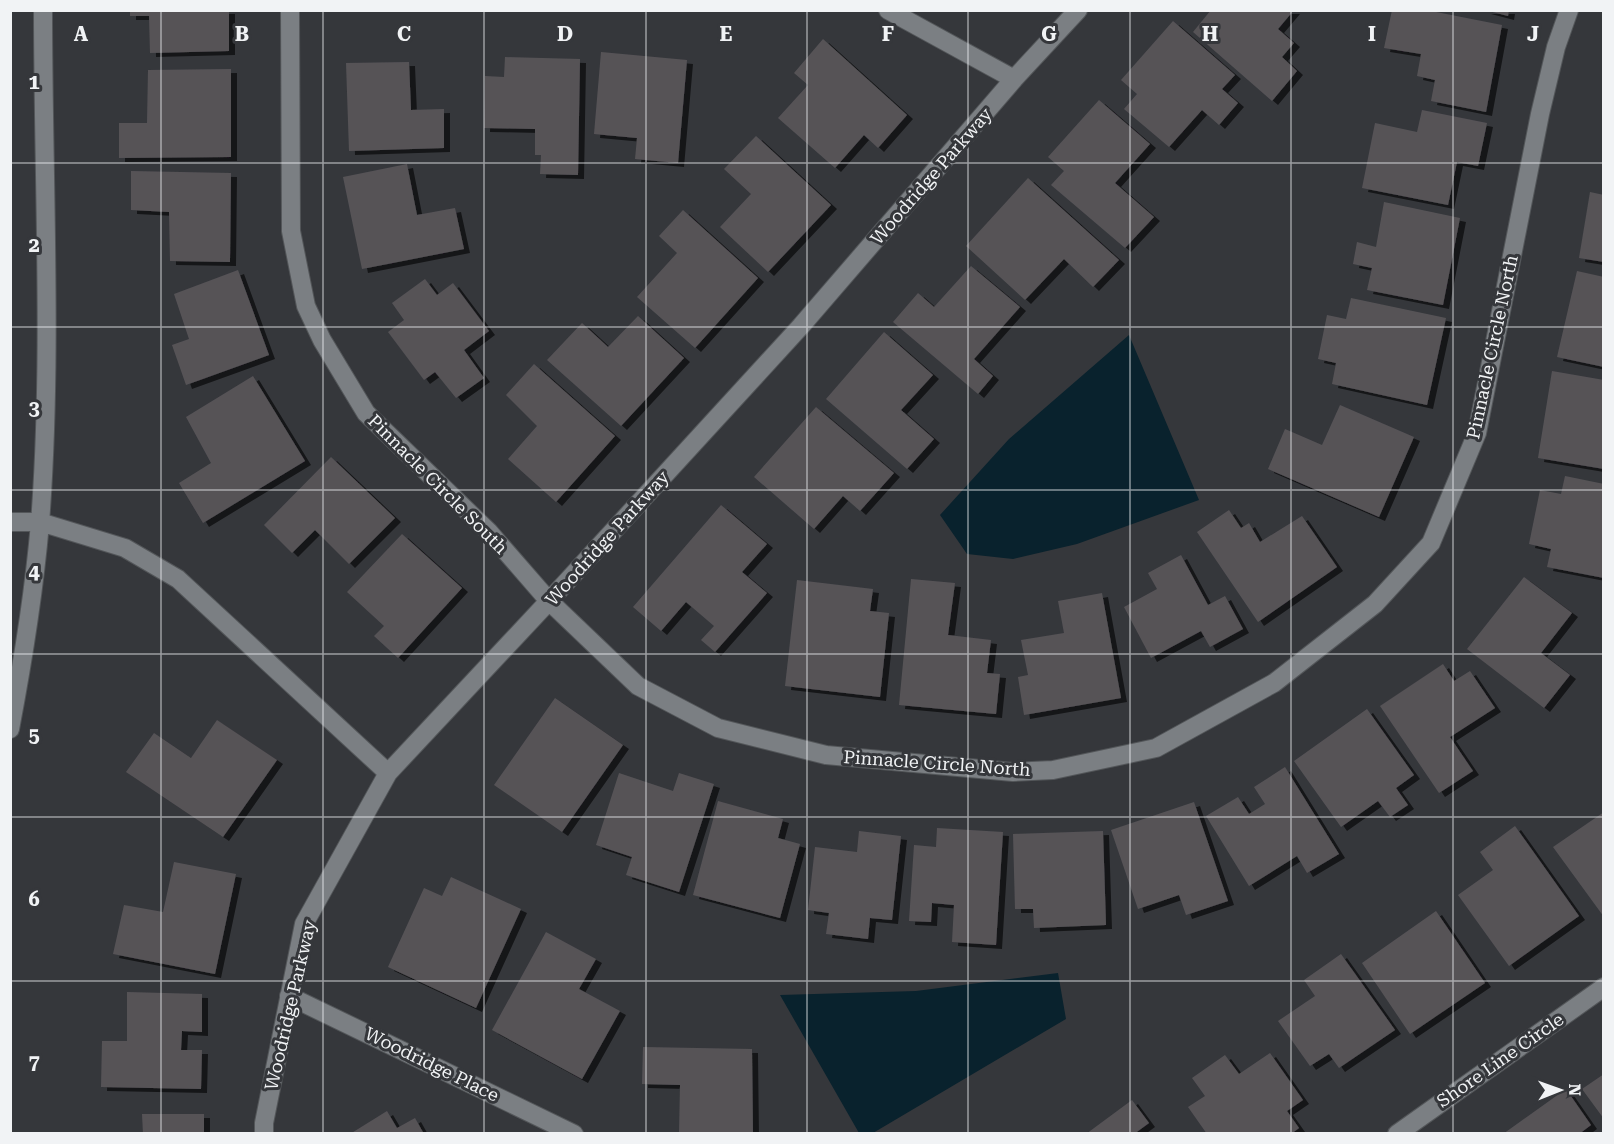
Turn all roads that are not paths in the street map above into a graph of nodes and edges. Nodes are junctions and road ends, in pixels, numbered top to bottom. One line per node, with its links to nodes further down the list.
1 (43, 10): 8 (street)
2 (290, 10): 9 (street, Pinnacle Circle South)
3 (888, 10): 6 (street)
4 (1078, 10): 6 (street, Woodridge Parkway)
5 (1569, 10): 9 (street, Pinnacle Circle North)
6 (1014, 79): 9 (street, Woodridge Parkway)
7 (10, 522): 8 (street)
8 (40, 522): 10 (street); 11 (street)
9 (549, 602): 11 (street, Woodridge Parkway)
10 (10, 729)
11 (388, 773): 13 (street, Woodridge Parkway)
12 (1604, 987): 16 (street, Shore Line Circle)
13 (289, 996): 14 (street, Woodridge Parkway); 15 (street, Woodridge Place)
14 (264, 1134)
15 (574, 1134)
16 (1397, 1134)

